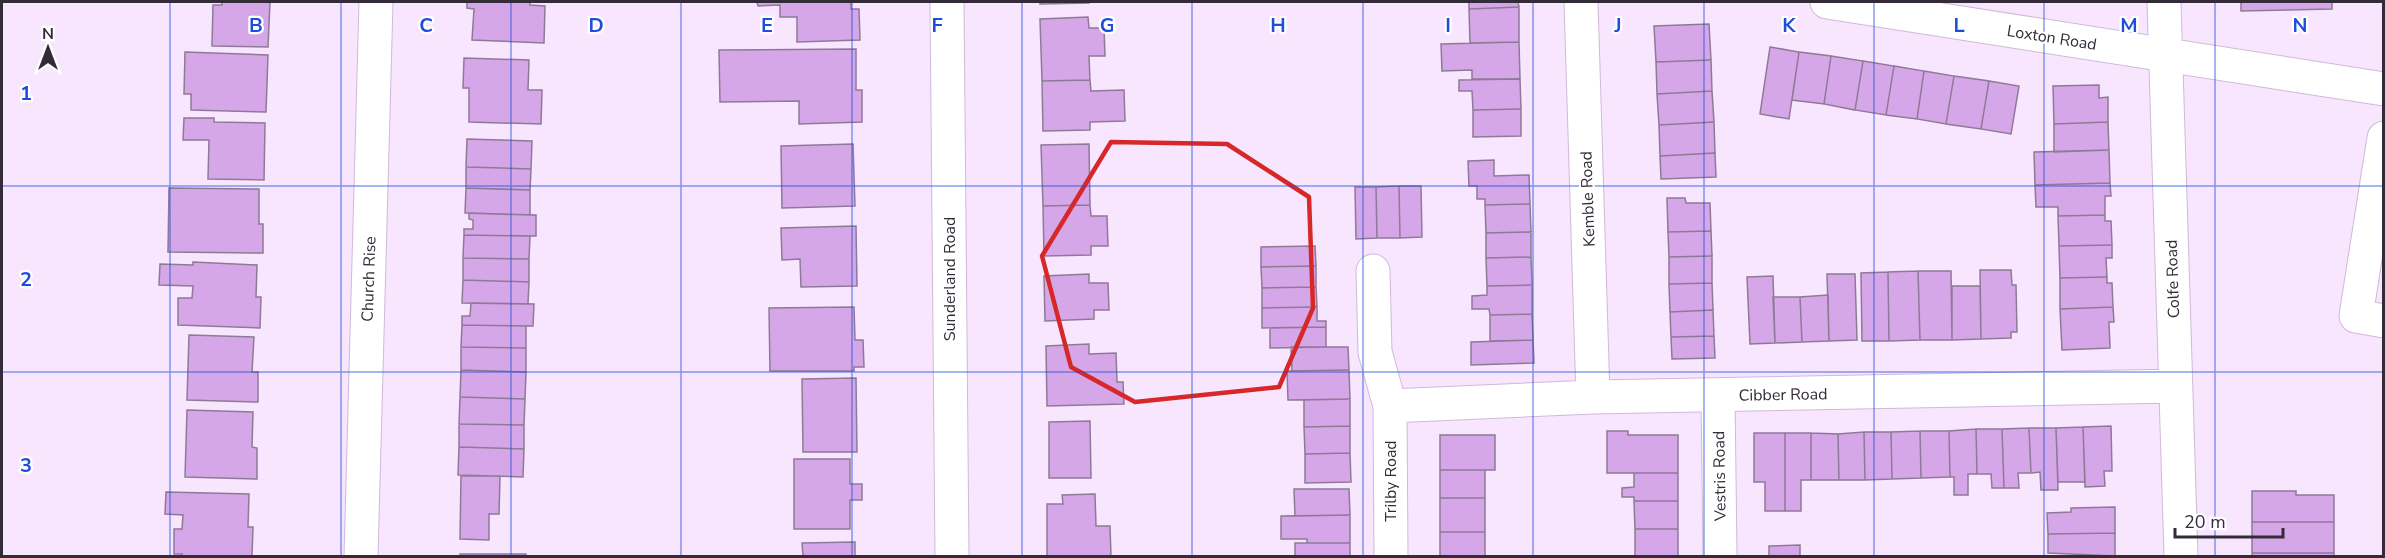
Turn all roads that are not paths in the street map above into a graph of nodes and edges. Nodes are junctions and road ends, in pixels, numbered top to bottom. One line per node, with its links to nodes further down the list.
1 (376, 2): 15 (street, Church Rise)
2 (947, 2): 16 (street, Sunderland Road)
3 (1581, 2): 13 (street, Kemble Road)
4 (1827, 2): 6 (street, Loxton Road)
5 (2164, 2): 6 (street, Colfe Road)
6 (2165, 55): 7 (street, Loxton Road); 11 (street, Colfe Road)
7 (2384, 89)
8 (2384, 138): 10 (street)
9 (1373, 271): 14 (street, Trilby Road)
10 (2384, 321)
11 (2175, 386): 12 (street, Cibber Road); 19 (street, Colfe Road)
12 (1718, 395): 13 (street, Cibber Road); 18 (street, Vestris Road)
13 (1593, 397): 14 (street, Cibber Road)
14 (1390, 406): 17 (street, Trilby Road)
15 (361, 556)
16 (952, 556)
17 (1391, 556)
18 (1720, 556)
19 (2181, 556)

